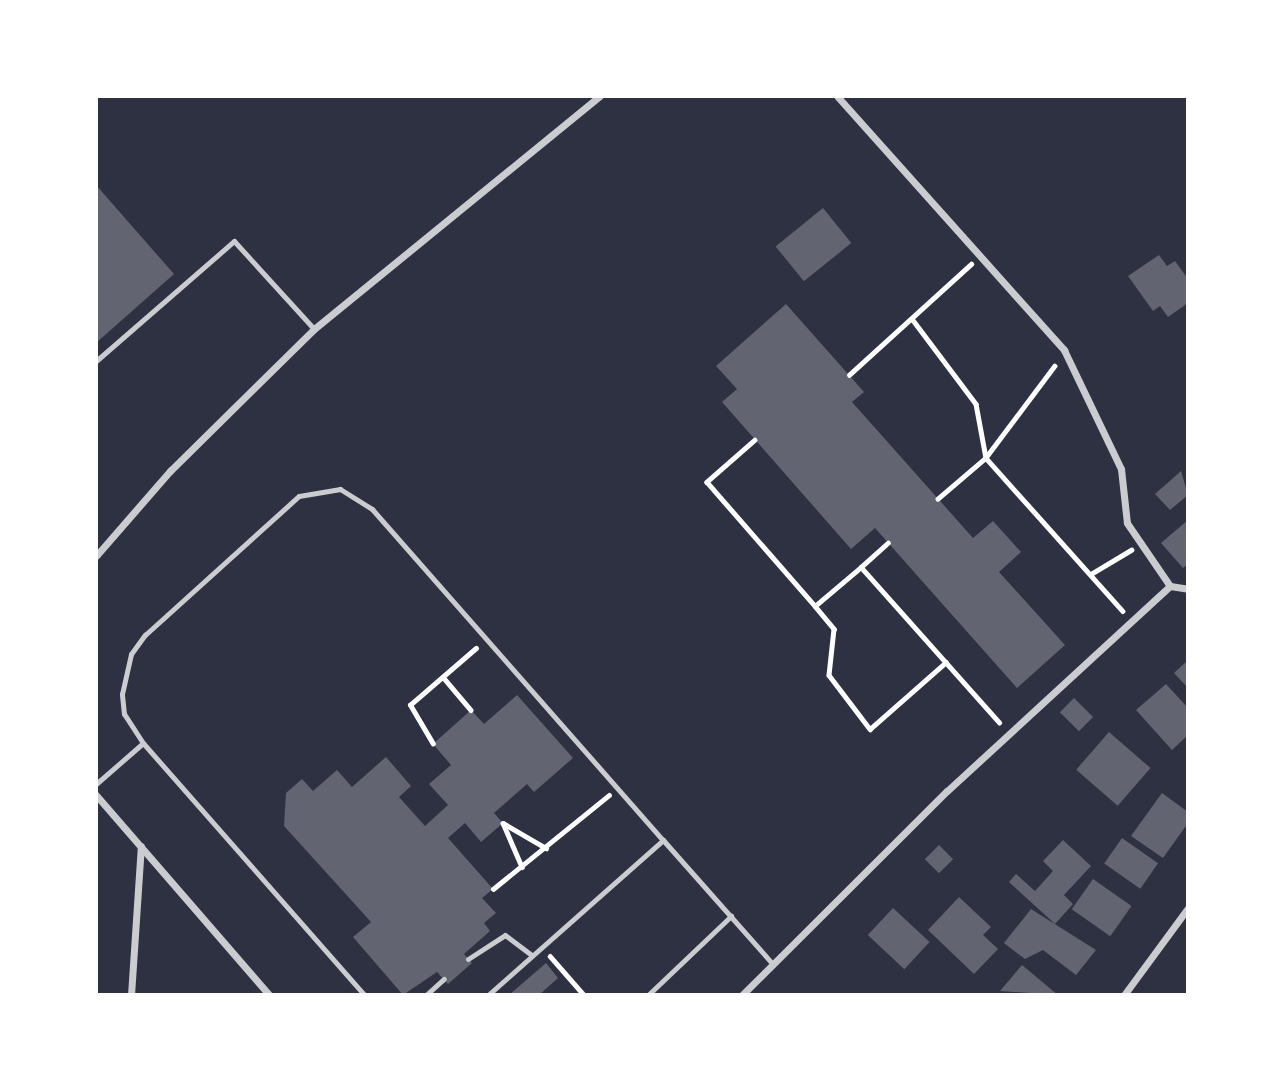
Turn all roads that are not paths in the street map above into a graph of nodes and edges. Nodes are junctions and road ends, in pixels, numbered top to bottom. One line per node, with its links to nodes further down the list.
1 (600, 96): 3 (street)
2 (836, 96): 6 (street)
3 (314, 329): 4 (lane); 5 (street)
4 (96, 361)
5 (96, 556)
6 (1170, 586): 7 (street); 17 (street)
7 (1188, 589)
8 (143, 743): 9 (lane); 11 (lane); 21 (lane)
9 (96, 784)
10 (96, 794): 12 (street)
11 (663, 839): 14 (lane); 15 (lane)
12 (141, 846): 19 (street); 20 (street)
13 (1188, 908): 26 (street)
14 (731, 916): 17 (lane); 24 (lane)
15 (532, 955): 16 (lane); 23 (lane)
16 (467, 959)
17 (772, 963): 25 (street)
18 (443, 979): 22 (lane)
19 (131, 995)
20 (269, 995)
21 (364, 995)
22 (426, 995)
23 (488, 995)
24 (648, 995)
25 (742, 995)
26 (1124, 995)

